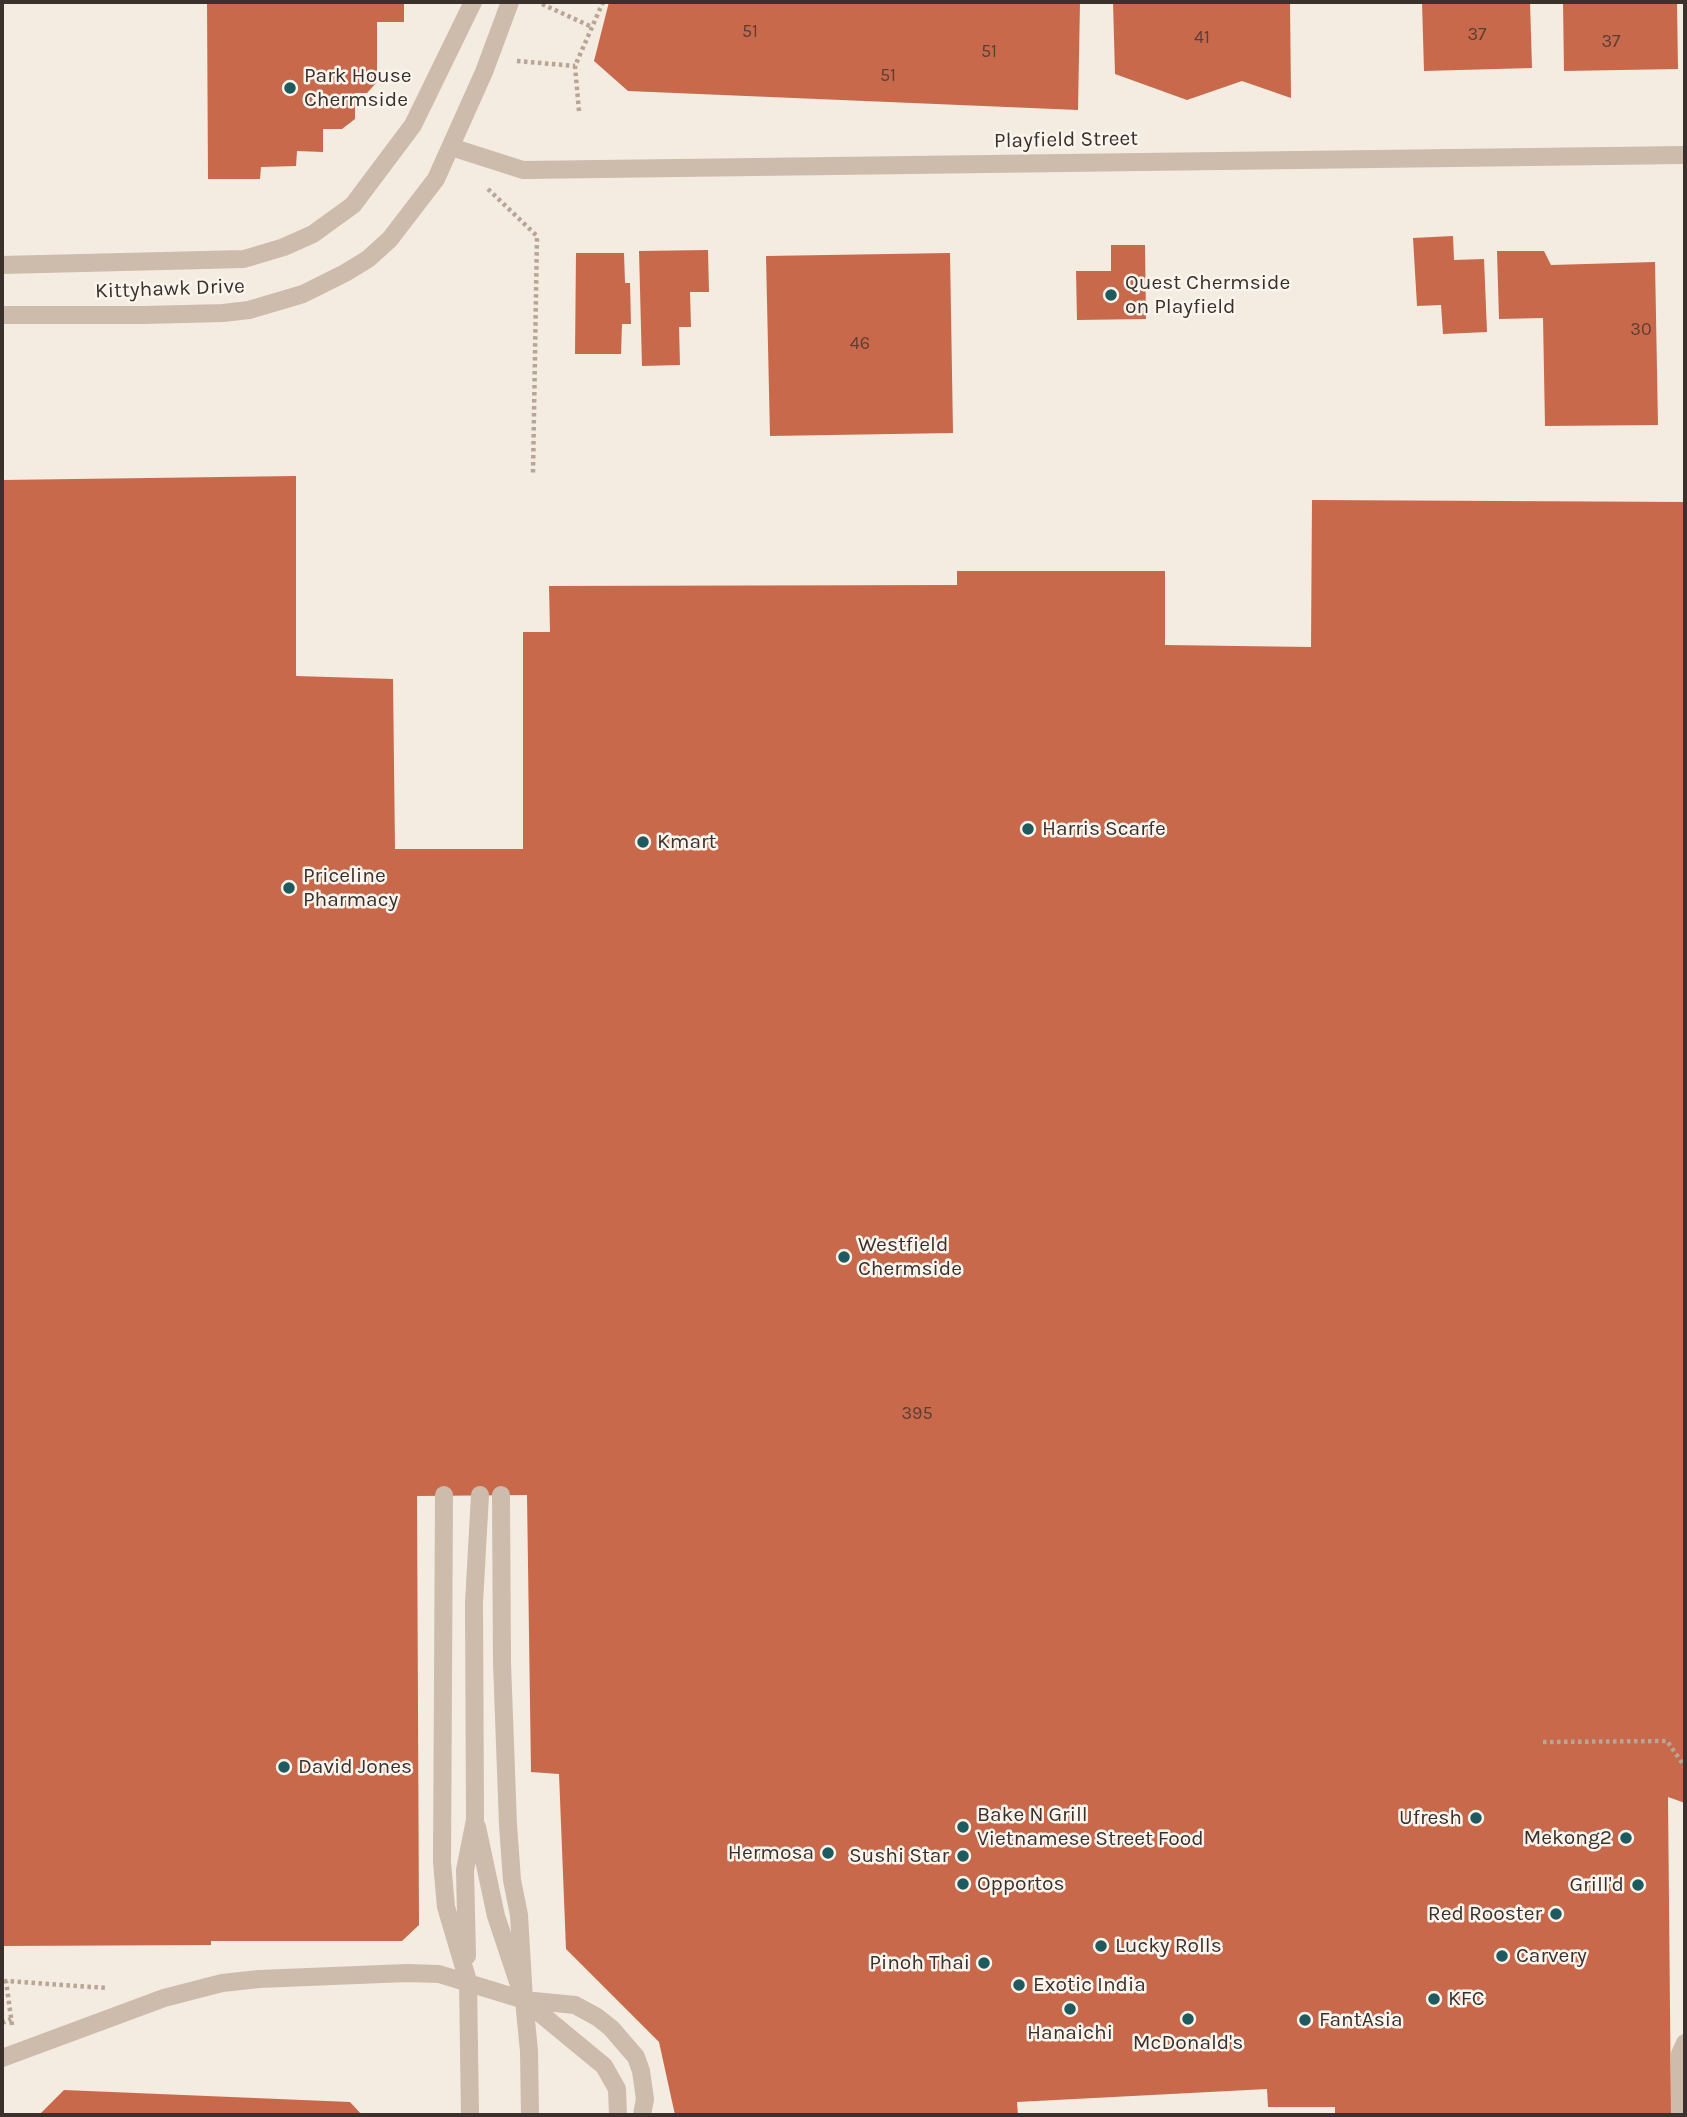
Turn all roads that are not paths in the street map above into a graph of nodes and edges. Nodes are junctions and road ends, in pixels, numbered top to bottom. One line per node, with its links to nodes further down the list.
1 (473, 2): 5 (street, Kittyhawk Drive)
2 (510, 2): 3 (street, Kittyhawk Drive)
3 (451, 147): 4 (street, Playfield Street); 6 (street, Kittyhawk Drive)
4 (1685, 155)
5 (2, 265)
6 (2, 315)
7 (443, 1495): 11 (street)
8 (480, 1495): 10 (street)
9 (501, 1495): 12 (street)
10 (475, 1820): 11 (street); 12 (street)
11 (468, 1981): 12 (street); 14 (street); 15 (street)
12 (524, 2000): 16 (street); 17 (street); 18 (street)
13 (1685, 2043): 19 (street)
14 (10, 2055)
15 (470, 2115)
16 (530, 2115)
17 (618, 2115)
18 (642, 2115)
19 (1680, 2115)

